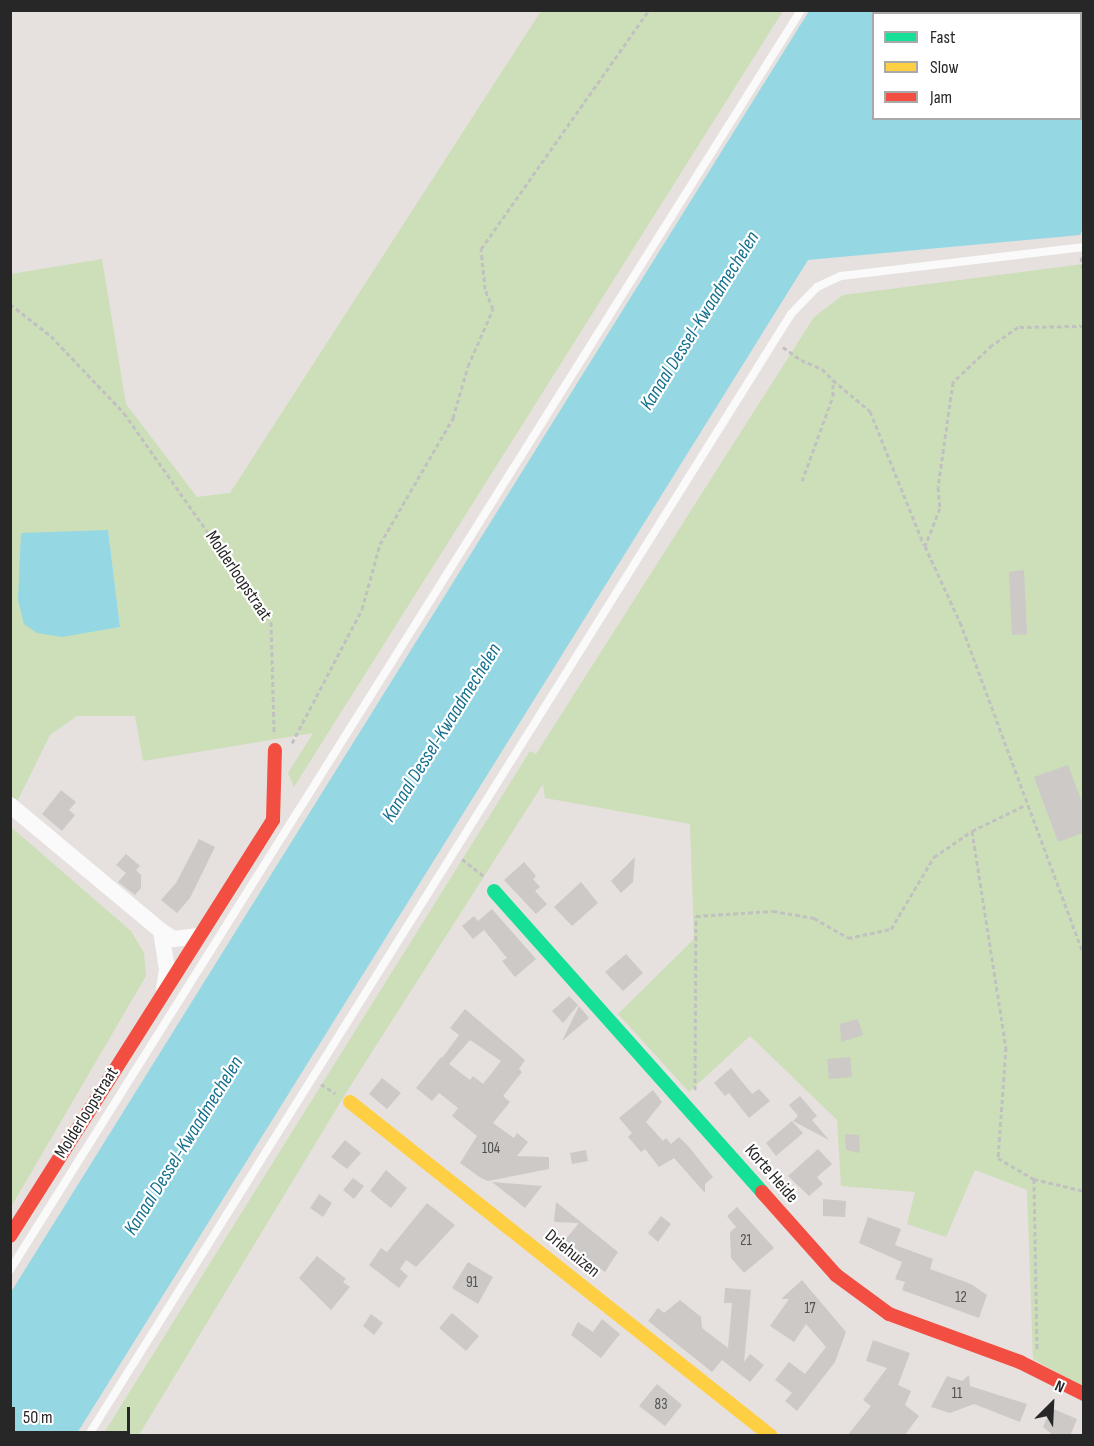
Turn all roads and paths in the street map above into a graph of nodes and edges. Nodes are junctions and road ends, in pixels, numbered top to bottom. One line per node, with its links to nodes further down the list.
1 (649, 10): 12 (path)
2 (801, 10): 28 (lane)
3 (1082, 248): 4 (path); 7 (lane)
4 (1083, 276)
5 (10, 304): 11 (path, Molderloopstraat)
6 (1083, 326): 10 (path)
7 (773, 339): 8 (path); 16 (lane)
8 (833, 380): 9 (path); 10 (path)
9 (802, 481)
10 (925, 546): 13 (path)
11 (275, 750): 12 (street, Molderloopstraat)
12 (276, 770): 19 (street, Molderloopstraat)
13 (1025, 805): 15 (path); 20 (path)
14 (10, 806): 18 (street)
15 (972, 831): 24 (path); 25 (path)
16 (454, 853): 17 (path); 22 (lane)
17 (494, 891): 24 (street, Korte Heide)
18 (161, 931): 19 (street); 21 (street, Molderloopstraat)
19 (199, 936): 21 (street, Molderloopstraat)
20 (1083, 955)
21 (164, 991): 27 (street, Molderloopstraat)
22 (311, 1078): 23 (path); 31 (lane)
23 (350, 1102): 32 (street, Driehuizen)
24 (687, 1106): 29 (street, Korte Heide)
25 (1035, 1179): 26 (path); 29 (path)
26 (1083, 1191)
27 (10, 1236)
28 (10, 1270)
29 (1038, 1370): 30 (street, Korte Heide)
30 (1083, 1394)
31 (88, 1436)
32 (771, 1436)

